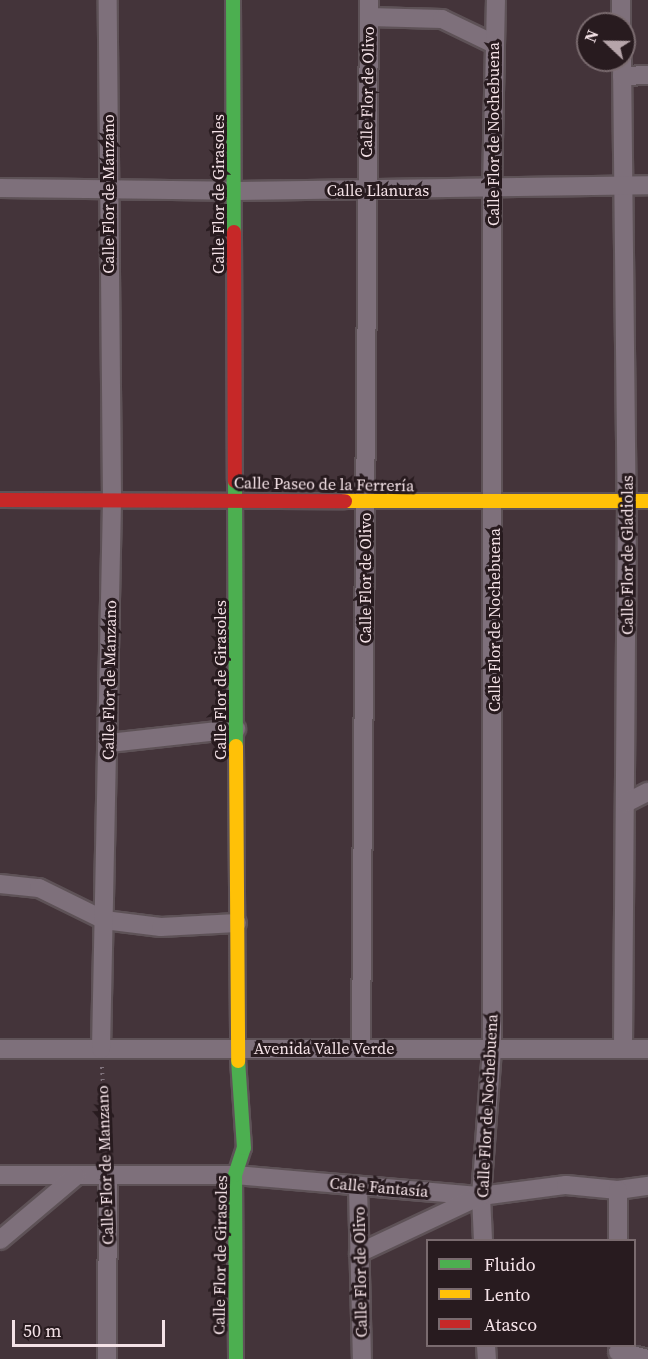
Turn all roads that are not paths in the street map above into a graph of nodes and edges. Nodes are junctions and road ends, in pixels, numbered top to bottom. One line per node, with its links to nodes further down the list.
1 (108, 0): 12 (street, Calle Flor de Manzano)
2 (233, 0): 13 (street, Calle Flor de Girasoles)
3 (496, 0): 5 (street, Calle Flor de Nochebuena)
4 (369, 8): 5 (street); 11 (street, Calle Flor de Olivo)
5 (492, 43): 10 (street, Calle Flor de Nochebuena)
6 (622, 72): 7 (street, Calle Flor de Gladiolas)
7 (626, 185): 8 (street, Calle Llanuras); 10 (street, Calle Llanuras); 17 (street, Calle Flor de Gladiolas)
8 (648, 185)
9 (0, 188): 12 (street, Calle Llanuras)
10 (492, 189): 11 (street, Calle Llanuras); 20 (street, Calle Flor de Nochebuena)
11 (365, 190): 13 (street, Calle Llanuras); 19 (street, Calle Flor de Olivo)
12 (107, 191): 13 (street, Calle Llanuras); 14 (street, Calle Flor de Manzano)
13 (235, 191): 15 (street, Calle Flor de Girasoles)
14 (112, 499): 15 (street, Calle Paseo de la Ferrería); 16 (street, Calle Paseo de la Ferrería); 22 (street, Calle Flor de Manzano)
15 (236, 499): 19 (street, Calle Paseo de la Ferrería); 21 (street, Calle Flor de Girasoles)
16 (0, 500)
17 (627, 501): 18 (street, Calle Paseo de la Ferrería); 20 (street, Calle Paseo de la Ferrería); 24 (street, Calle Flor de Gladiolas)
18 (648, 501)
19 (366, 502): 20 (street, Calle Paseo de la Ferrería); 28 (street, Calle Flor de Olivo)
20 (494, 502): 34 (street, Calle Flor de Nochebuena)
21 (236, 729): 22 (street); 27 (street, Calle Flor de Girasoles)
22 (109, 743): 26 (street, Calle Flor de Manzano)
23 (648, 792): 24 (street)
24 (626, 803): 32 (street, Calle Flor de Gladiolas)
25 (0, 884): 26 (street)
26 (104, 920): 27 (street); 29 (street, Calle Flor de Manzano)
27 (237, 923): 30 (street, Calle Flor de Girasoles)
28 (361, 1047): 30 (street, Avenida Valle Verde); 34 (street, Avenida Valle Verde)
29 (101, 1048): 30 (street, Avenida Valle Verde); 31 (street, Avenida Valle Verde)
30 (237, 1048): 35 (street, Calle Flor de Girasoles)
31 (0, 1049)
32 (624, 1049): 33 (street, Avenida Valle Verde); 34 (street, Avenida Valle Verde)
33 (648, 1049)
34 (492, 1051): 42 (street, Calle Flor de Nochebuena)
35 (235, 1174): 38 (street, Calle Fantasía); 39 (street, Calle Fantasía); 49 (street, Calle Flor de Girasoles)
36 (0, 1175): 37 (street, Calle Fantasía)
37 (76, 1176): 38 (street, Calle Fantasía); 45 (street)
38 (108, 1177): 48 (street, Calle Flor de Manzano)
39 (358, 1186): 42 (street, Calle Fantasía); 46 (street, Calle Flor de Olivo)
40 (648, 1186): 41 (street, Calle Fantasía)
41 (618, 1190): 42 (street, Calle Fantasía); 44 (street)
42 (481, 1196): 43 (street, Calle Flor de Nochebuena); 46 (street)
43 (483, 1239)
44 (618, 1239)
45 (0, 1240)
46 (359, 1253): 50 (street, Calle Flor de Olivo)
47 (618, 1352): 51 (street)
48 (107, 1359)
49 (236, 1359)
50 (362, 1359)
51 (648, 1359)

